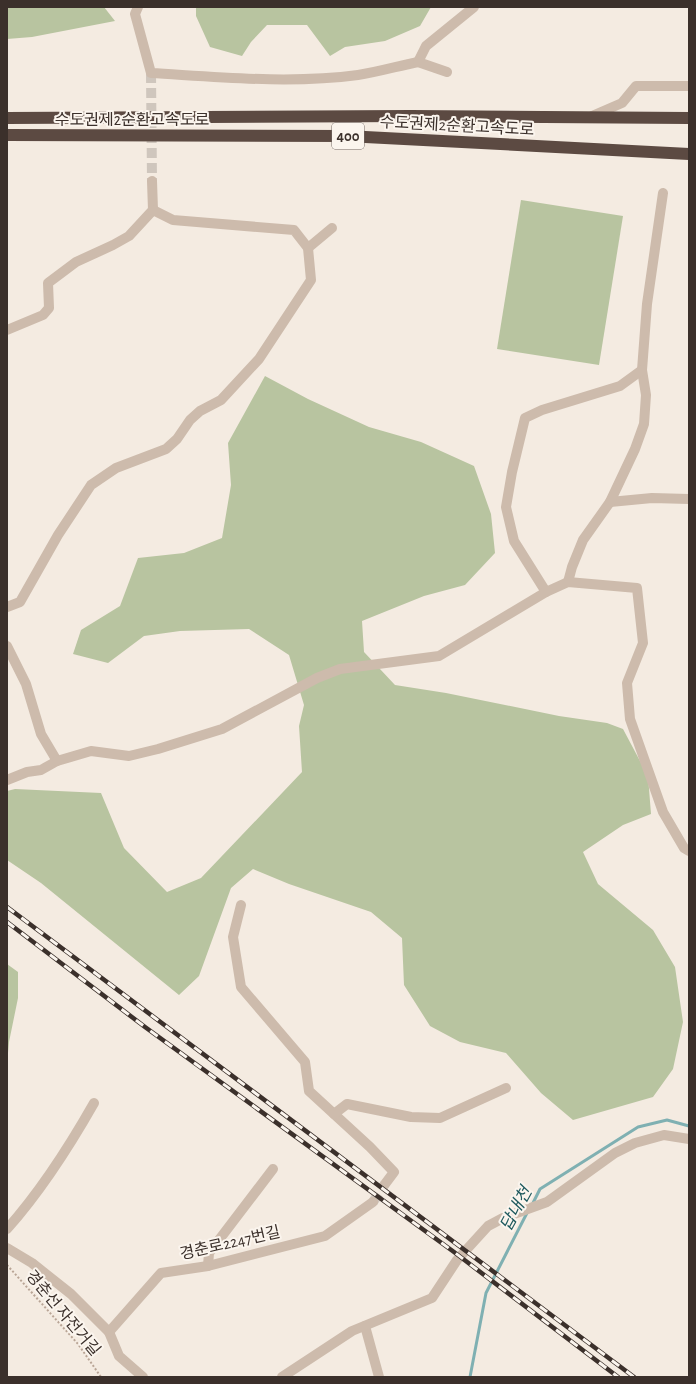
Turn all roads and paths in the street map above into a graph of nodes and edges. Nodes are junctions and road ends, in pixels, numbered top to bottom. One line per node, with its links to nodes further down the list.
1 (138, 7): 3 (street)
2 (474, 7): 3 (street)
3 (418, 62): 4 (street)
4 (447, 72)
5 (689, 86): 6 (street)
6 (591, 117): 7 (highway, 수도권제2순환고속도로 / 400); 8 (highway, 수도권제2순환고속도로 / 400)
7 (7, 118)
8 (689, 118)
9 (7, 135): 10 (highway, 수도권제2순환고속도로 / 400)
10 (689, 154)
11 (152, 181): 13 (street)
12 (663, 193): 17 (street)
13 (153, 210): 15 (street); 16 (street)
14 (332, 228): 15 (street)
15 (308, 248): 22 (street)
16 (7, 330)
17 (642, 370): 19 (street); 21 (street)
18 (689, 499): 19 (street)
19 (610, 502): 20 (street)
20 (568, 582): 21 (street); 26 (street)
21 (546, 592): 24 (street)
22 (7, 607)
23 (7, 646): 24 (street)
24 (57, 761): 25 (street)
25 (7, 780)
26 (689, 851)
27 (242, 905): 30 (street)
28 (506, 1088): 30 (street)
29 (94, 1103): 35 (street)
30 (334, 1114): 33 (street)
31 (689, 1139): 39 (street)
32 (273, 1169): 38 (street)
33 (385, 1184)
34 (372, 1202): 38 (street, 경춘로2247번길)
35 (7, 1229)
36 (7, 1248): 40 (street)
37 (7, 1265): 41 (path, 경춘선 자전거길)
38 (208, 1266): 40 (street, 경춘로2247번길)
39 (365, 1326): 43 (street); 44 (street)
40 (109, 1332): 42 (street)
41 (102, 1377)
42 (144, 1377)
43 (282, 1377)
44 (379, 1377)

